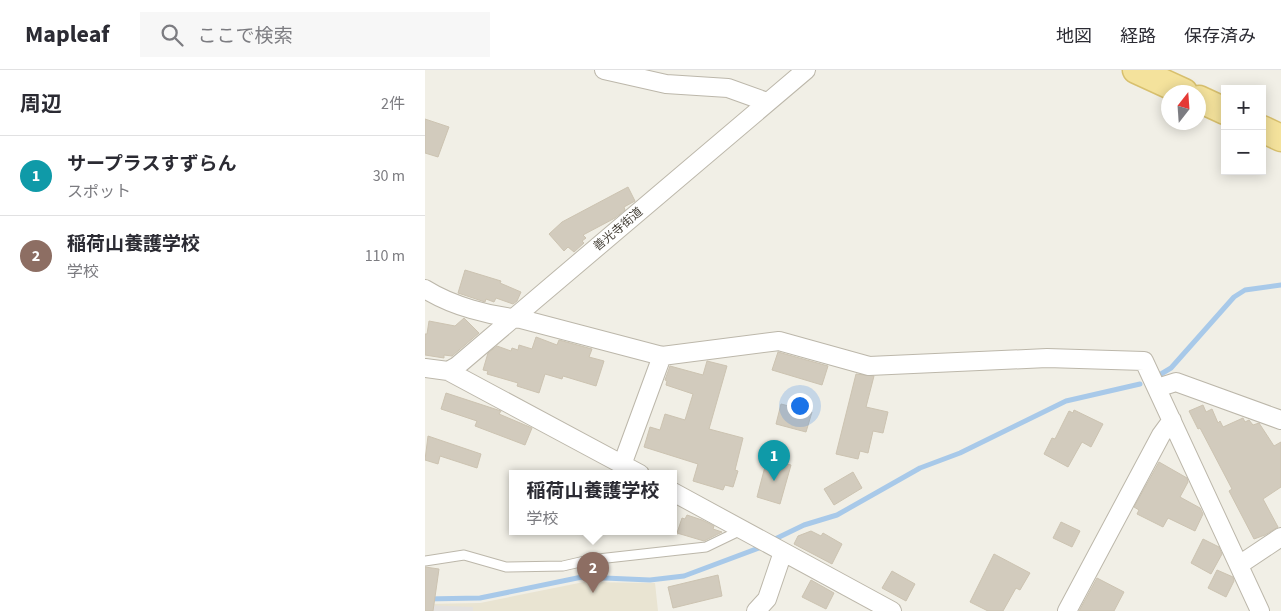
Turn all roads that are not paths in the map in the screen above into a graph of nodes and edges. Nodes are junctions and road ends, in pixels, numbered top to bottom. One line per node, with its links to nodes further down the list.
1 (604, 70): 5 (street)
2 (806, 70): 5 (street, 善光寺街道)
3 (1136, 70): 4 (main road)
4 (1169, 85)
5 (767, 102): 11 (street, 善光寺街道)
6 (1206, 102): 7 (main road)
7 (1221, 109)
8 (1264, 130): 9 (main road)
9 (1281, 138)
10 (425, 289): 11 (street)
11 (513, 318): 12 (street); 14 (street, 善光寺街道)
12 (662, 356): 15 (street); 18 (street)
13 (425, 368): 14 (street)
14 (448, 371): 18 (street)
15 (1157, 388): 16 (street); 17 (street)
16 (1172, 420): 25 (street); 28 (street)
17 (1280, 422)
18 (622, 465): 19 (street)
19 (632, 470)
20 (677, 494): 21 (street)
21 (740, 527): 23 (street); 24 (lane)
22 (1281, 537): 25 (street)
23 (773, 546): 26 (street); 27 (street)
24 (425, 561)
25 (1239, 565): 29 (street)
26 (756, 611)
27 (893, 611)
28 (1067, 611)
29 (1260, 611)

